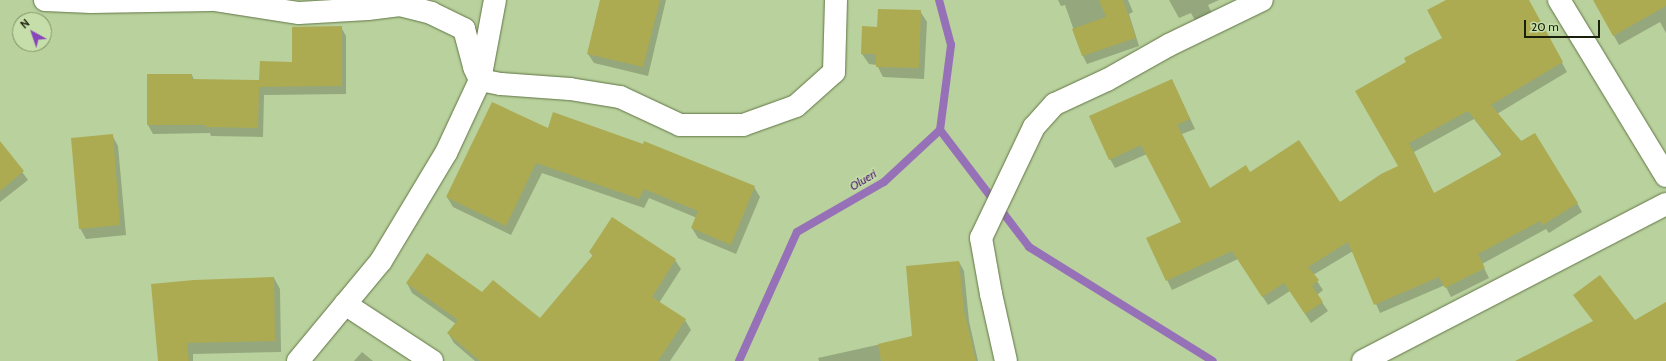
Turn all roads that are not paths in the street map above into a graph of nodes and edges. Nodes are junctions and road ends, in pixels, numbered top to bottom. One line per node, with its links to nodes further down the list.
1 (45, 0): 2 (street)
2 (213, 0): 7 (street)
3 (494, 0): 7 (street)
4 (836, 0): 7 (street)
5 (1262, 0): 13 (street)
6 (1559, 0): 8 (street)
7 (480, 80): 10 (street)
8 (1666, 176)
9 (1666, 204): 14 (street)
10 (345, 304): 11 (street); 12 (street)
11 (298, 361)
12 (432, 361)
13 (1006, 361)
14 (1363, 361)

